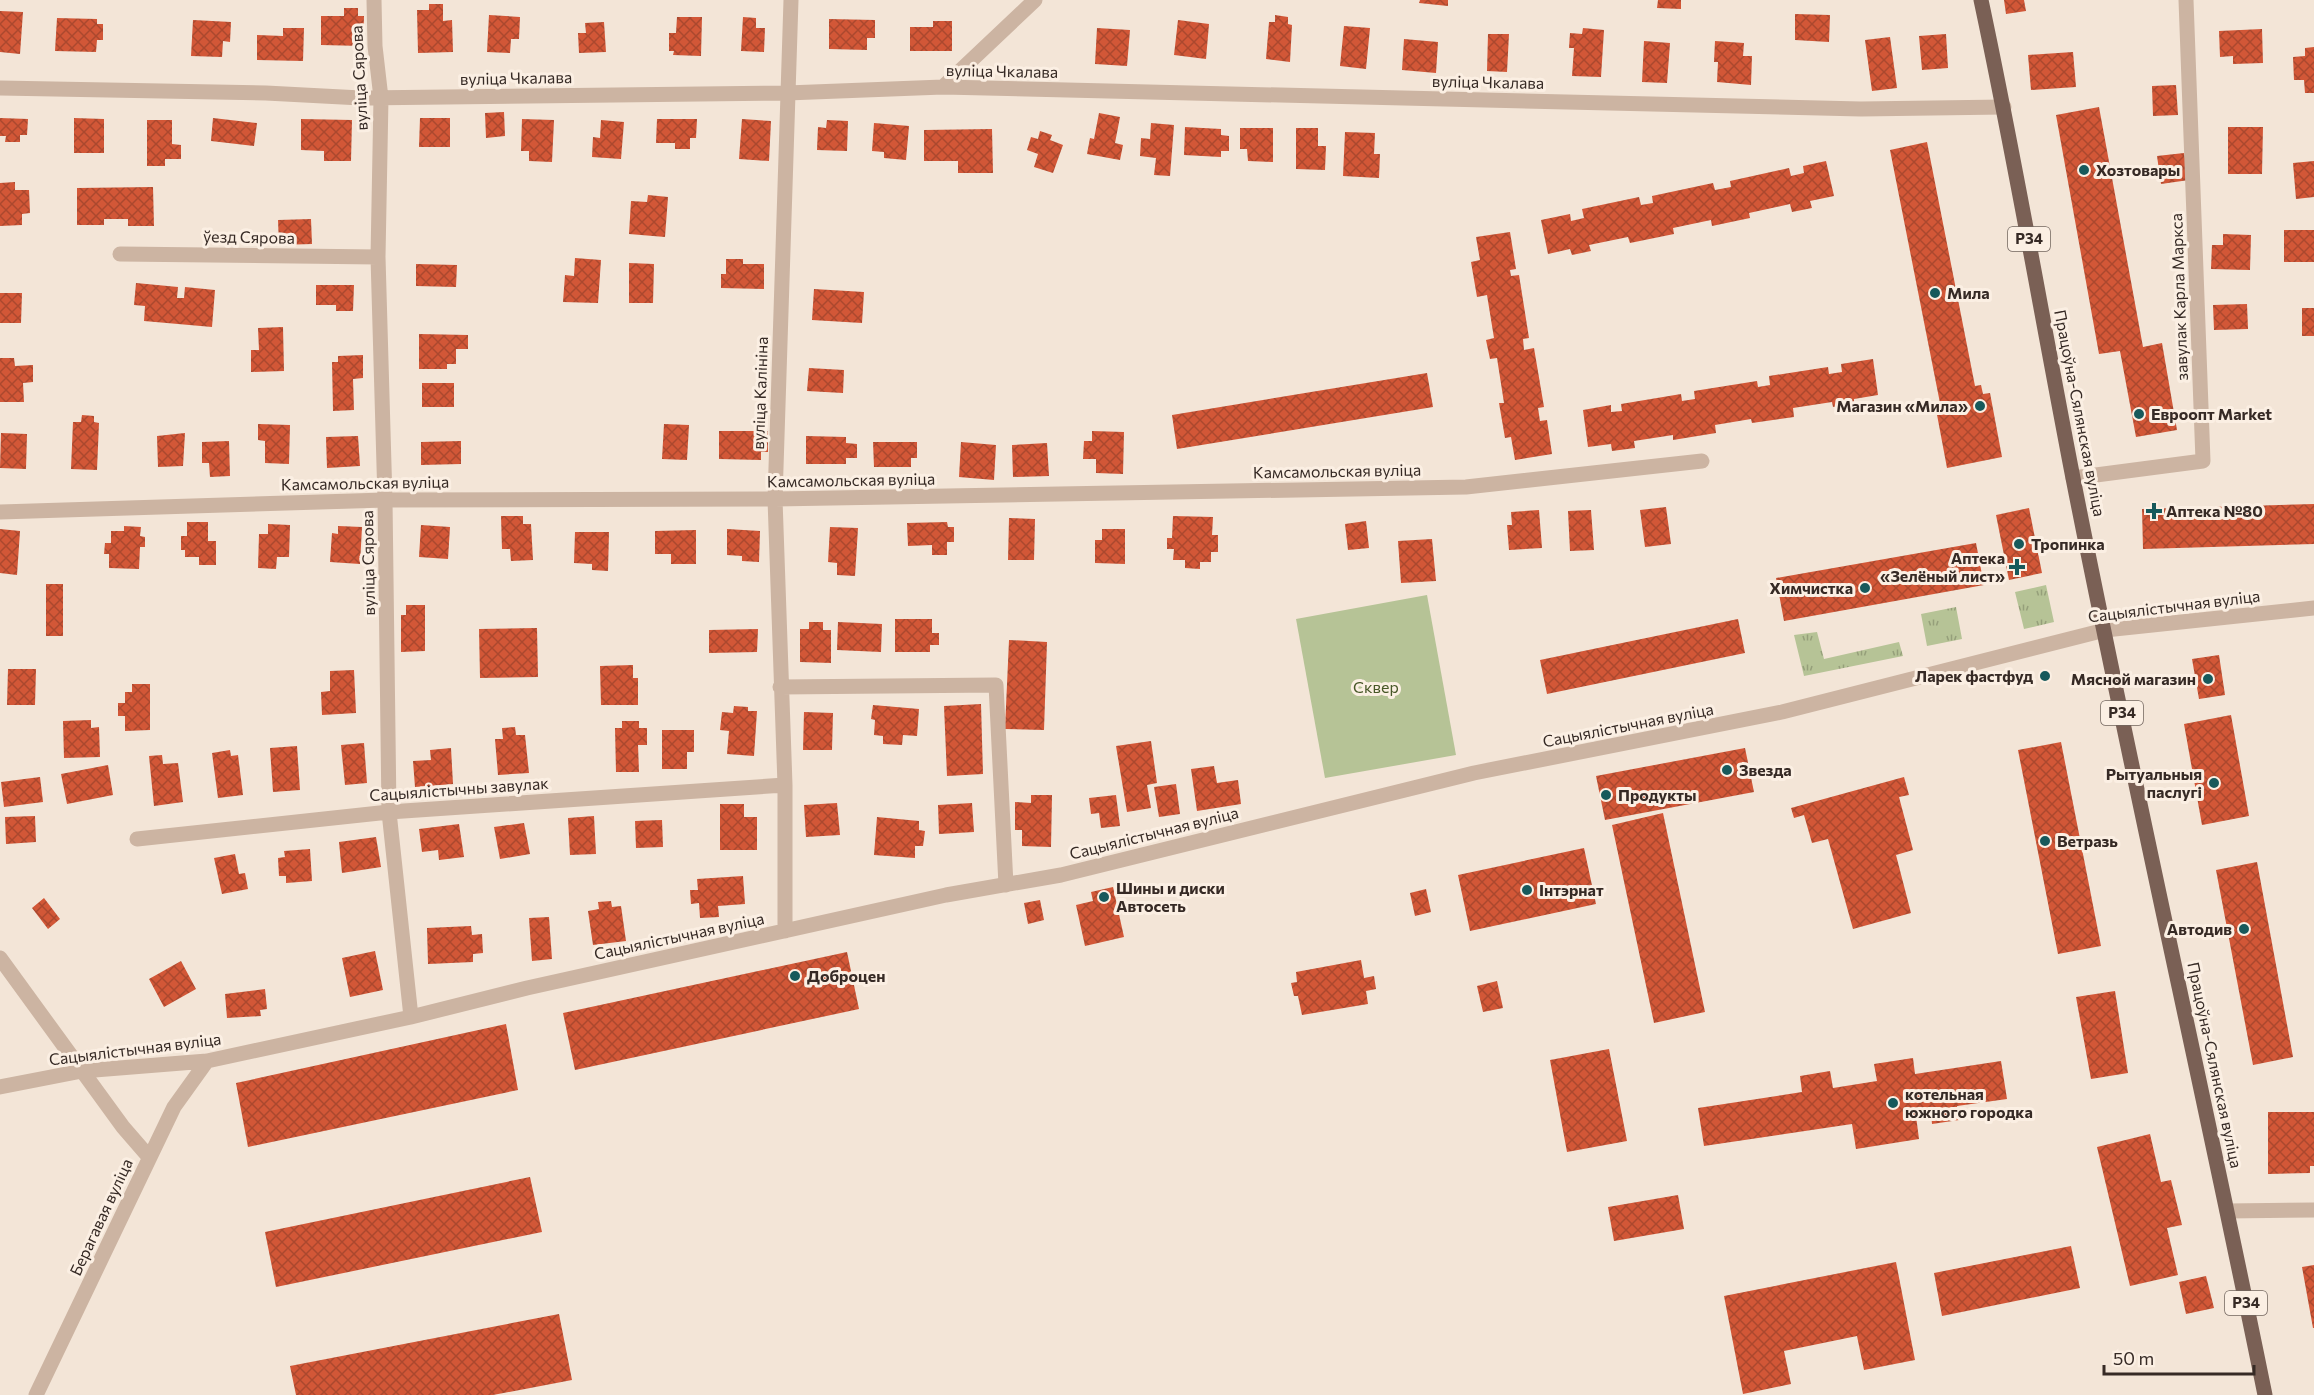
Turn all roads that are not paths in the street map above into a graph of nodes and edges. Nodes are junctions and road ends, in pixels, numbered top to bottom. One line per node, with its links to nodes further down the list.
1 (374, 0): 9 (street, вуліца Сярова)
2 (791, 0): 8 (street, вуліца Калініна)
3 (1035, 0): 6 (street)
4 (1981, 0): 10 (main road, Працоўна-Сялянская вуліца / Р34)
5 (2186, 0): 14 (street, завулак Карла Маркса)
6 (943, 87): 8 (street, вуліца Чкалава); 10 (street, вуліца Чкалава)
7 (0, 88): 9 (street, вуліца Чкалава)
8 (787, 93): 9 (street, вуліца Чкалава); 15 (street, вуліца Калініна)
9 (381, 98): 12 (street, вуліца Сярова)
10 (2004, 107): 14 (main road, Працоўна-Сялянская вуліца / Р34)
11 (120, 254): 12 (street, ўезд Сярова)
12 (378, 257): 16 (street, вуліца Сярова)
13 (1702, 461): 15 (street, Камсамольская вуліца)
14 (2073, 478): 19 (main road, Працоўна-Сялянская вуліца / Р34)
15 (775, 499): 16 (street, Камсамольская вуліца); 20 (street, вуліца Калініна)
16 (385, 500): 17 (street, Камсамольская вуліца); 22 (street, вуліца Сярова)
17 (0, 512)
18 (2314, 608): 19 (street, Сацыялістычная вуліца)
19 (2104, 630): 24 (street, Сацыялістычная вуліца); 33 (main road, Працоўна-Сялянская вуліца / Р34)
20 (780, 687): 21 (street, вуліца Калініна); 24 (street)
21 (785, 784): 22 (street, Сацыялістычны завулак); 25 (street, вуліца Калініна)
22 (389, 812): 23 (street, Сацыялістычны завулак); 27 (street, вуліца Сярова)
23 (137, 839)
24 (1006, 885): 25 (street, Сацыялістычная вуліца)
25 (785, 931): 27 (street, Сацыялістычная вуліца)
26 (0, 958): 29 (street)
27 (411, 1017): 28 (street, Сацыялістычная вуліца)
28 (207, 1060): 29 (street, Сацыялістычная вуліца); 31 (street, Берагавая вуліца)
29 (82, 1071): 30 (street, Сацыялістычная вуліца); 31 (street)
30 (0, 1087)
31 (149, 1157): 34 (street, Берагавая вуліца)
32 (2314, 1210): 33 (street)
33 (2227, 1211): 35 (main road, Працоўна-Сялянская вуліца / Р34)
34 (36, 1395)
35 (2265, 1395)

